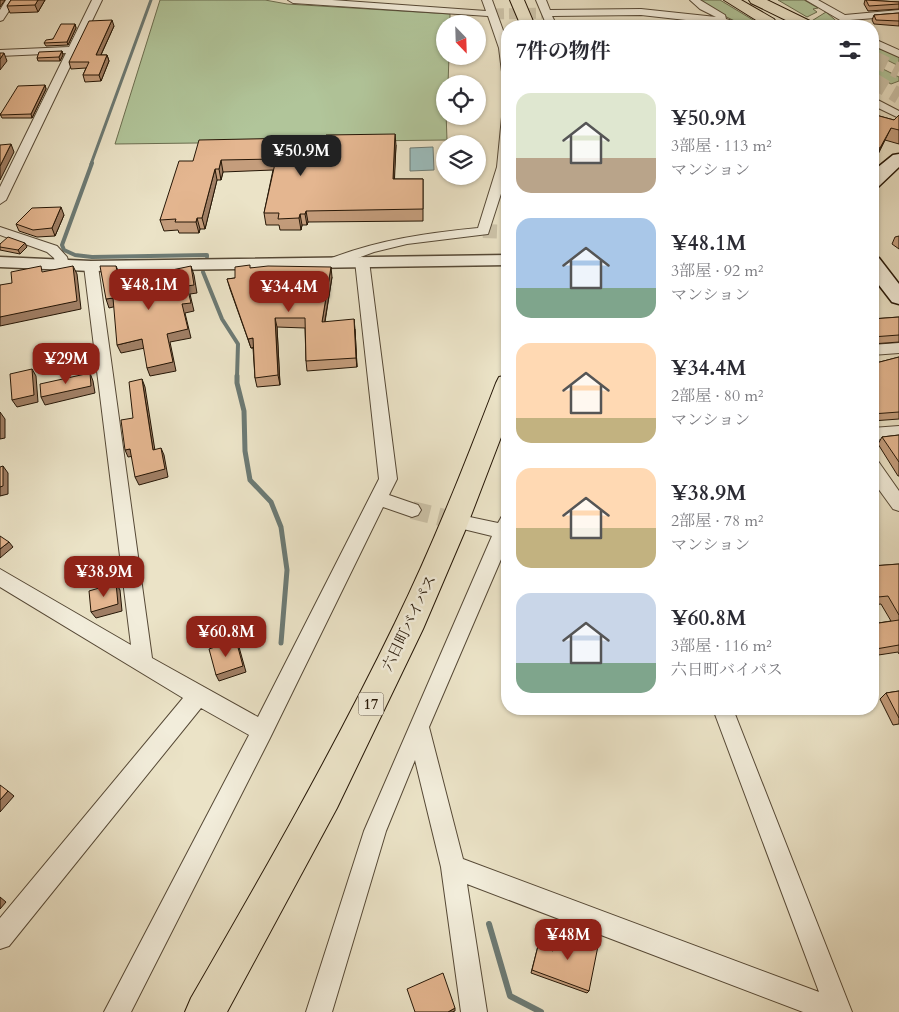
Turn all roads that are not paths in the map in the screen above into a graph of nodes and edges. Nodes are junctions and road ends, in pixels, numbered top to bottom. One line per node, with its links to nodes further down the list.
1 (11, 0): 16 (street)
2 (97, 0): 27 (street)
3 (294, 0): 15 (street)
4 (487, 0): 15 (street)
5 (517, 0): 17 (highway)
6 (541, 0): 13 (street)
7 (637, 0): 12 (street)
8 (695, 0): 20 (street)
9 (731, 0): 21 (highway)
10 (756, 0): 22 (highway)
11 (811, 0): 23 (street)
12 (646, 9): 13 (street); 19 (street)
13 (548, 13): 18 (street)
14 (899, 13): 24 (street)
15 (493, 14): 25 (street)
16 (0, 18)
17 (525, 20)
18 (550, 20)
19 (711, 20)
20 (727, 20)
21 (766, 20)
22 (797, 20)
23 (843, 20)
24 (858, 20)
25 (501, 39)
26 (879, 44): 29 (street)
27 (72, 50): 28 (street); 35 (street)
28 (0, 53)
29 (899, 54)
30 (879, 104): 31 (street)
31 (899, 115)
32 (899, 160): 34 (main road)
33 (501, 174): 40 (street)
34 (879, 175)
35 (0, 200)
36 (0, 232): 41 (street)
37 (501, 260): 38 (street)
38 (362, 261): 40 (street); 51 (street)
39 (0, 262): 41 (street)
40 (334, 262): 42 (street)
41 (62, 265): 42 (street)
42 (91, 266): 58 (street)
43 (879, 272): 44 (main road)
44 (899, 298)
45 (899, 348): 46 (street)
46 (879, 349)
47 (501, 402): 66 (highway, 六日町バイパス / 17)
48 (899, 432): 49 (street)
49 (879, 433)
50 (879, 476): 52 (street)
51 (380, 499): 53 (street); 62 (street)
52 (899, 504)
53 (412, 510)
54 (465, 523): 55 (street)
55 (501, 527)
56 (501, 538): 61 (street)
57 (0, 577): 58 (street)
58 (143, 662): 59 (street)
59 (198, 696): 62 (street); 64 (street)
60 (725, 715): 69 (street)
61 (418, 726): 63 (street); 67 (street)
62 (262, 731): 65 (street)
63 (452, 867): 68 (street); 69 (street)
64 (0, 937)
65 (117, 1012)
66 (205, 1012)
67 (320, 1012)
68 (474, 1012)
69 (838, 1012)

